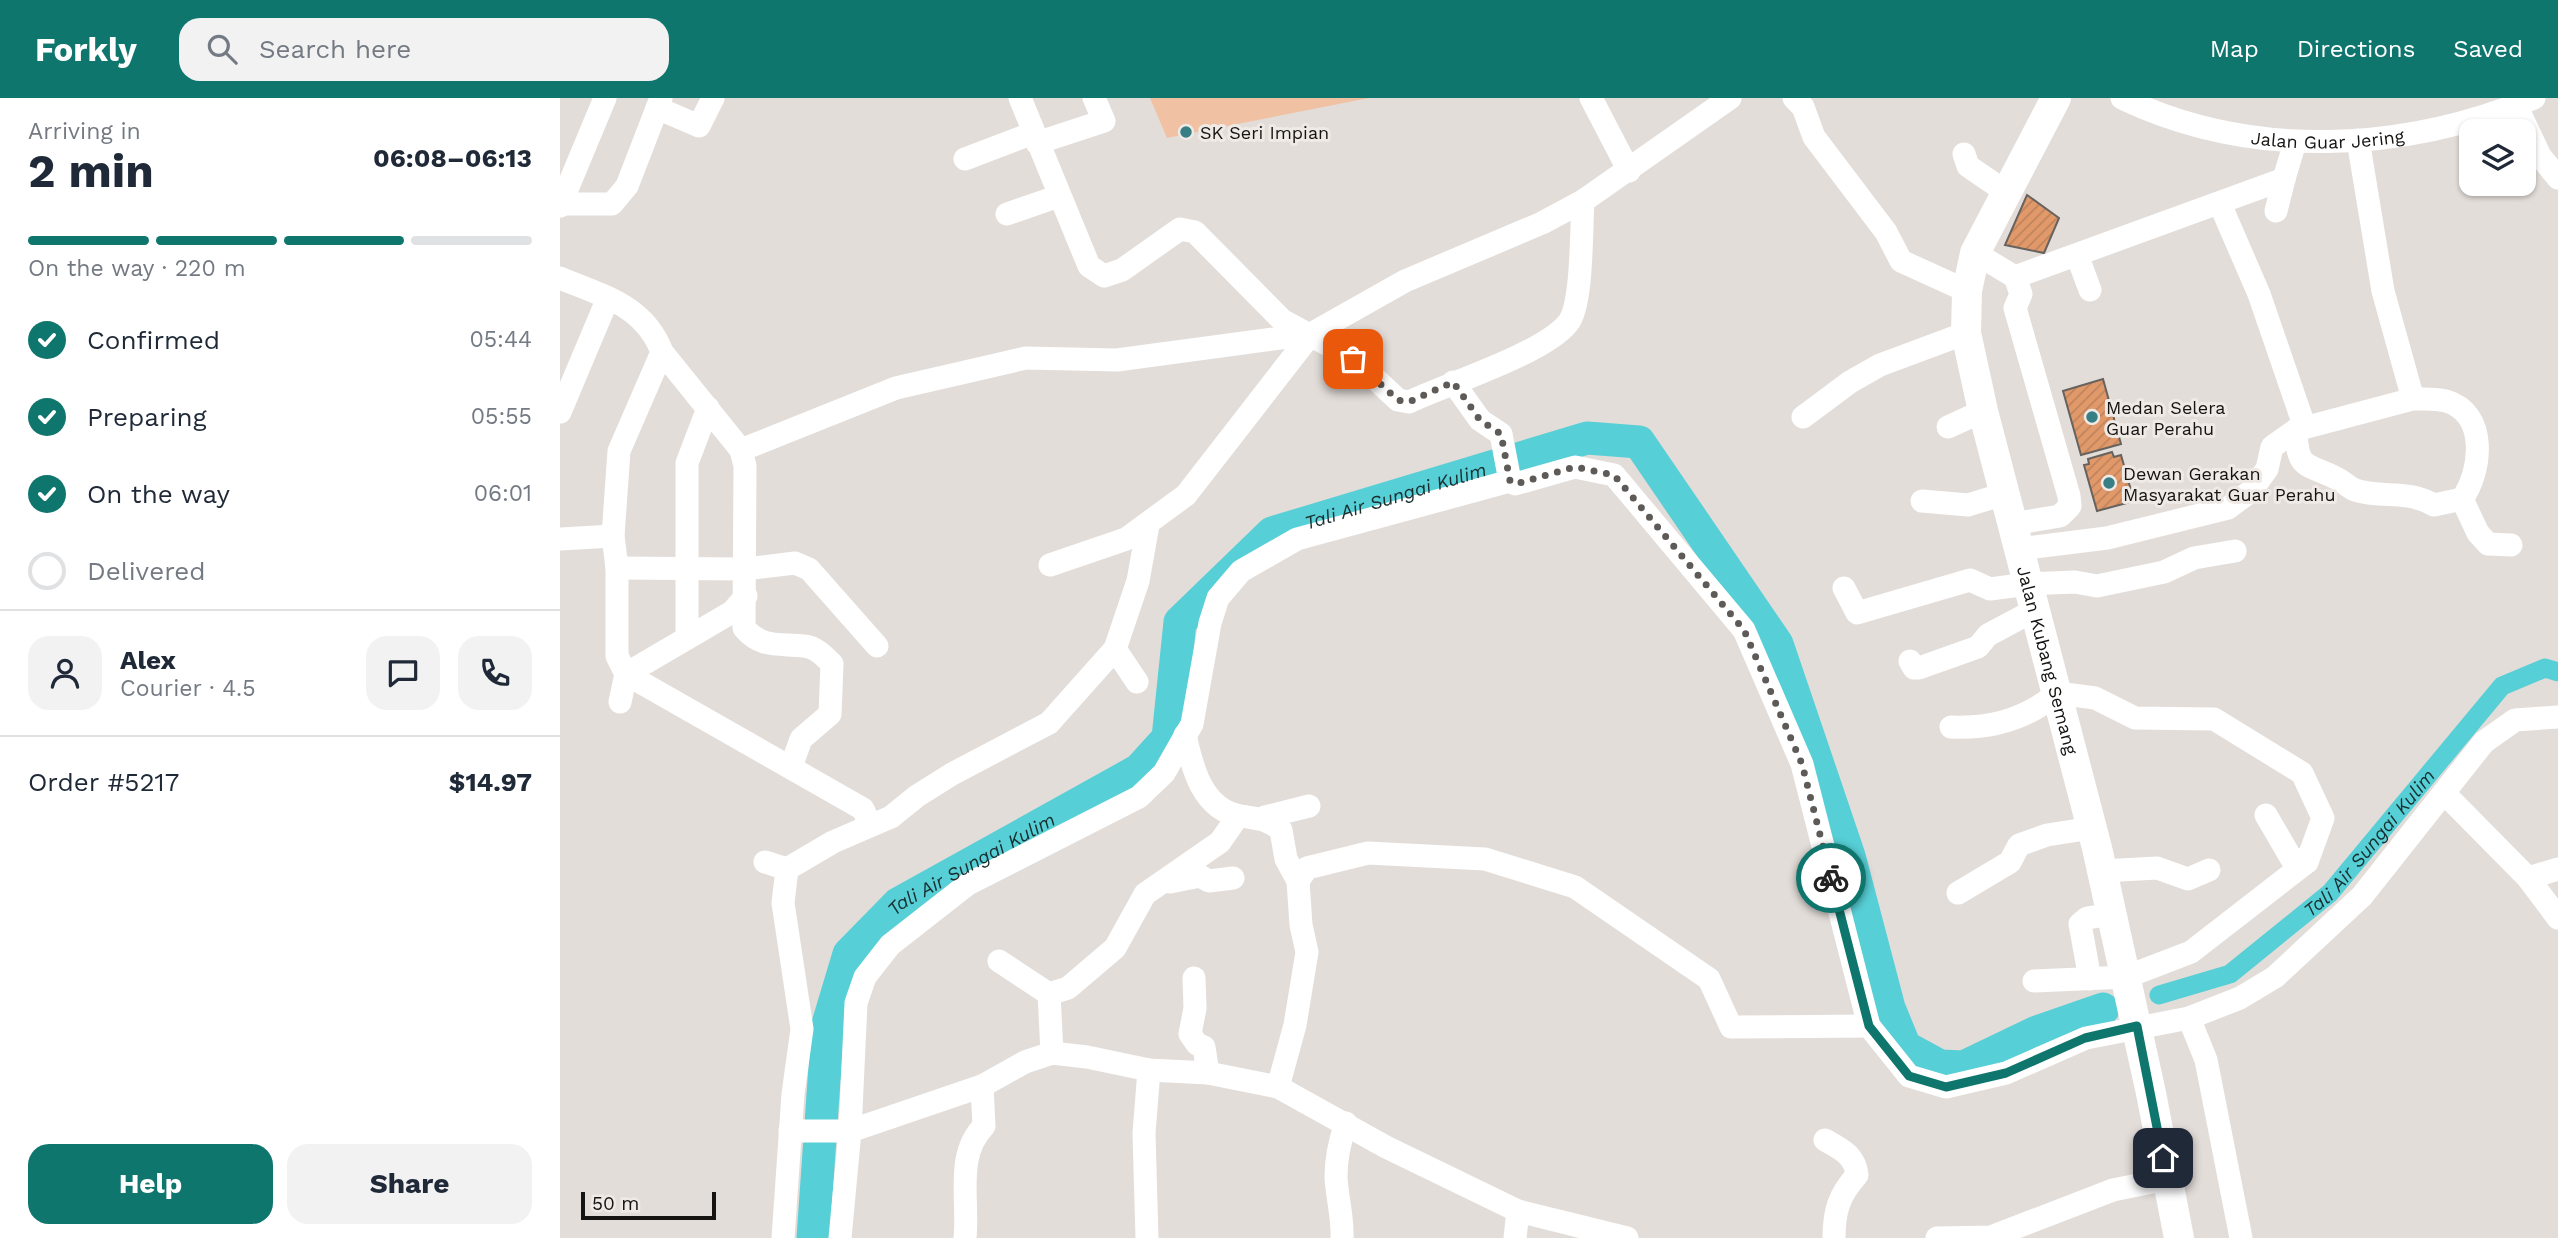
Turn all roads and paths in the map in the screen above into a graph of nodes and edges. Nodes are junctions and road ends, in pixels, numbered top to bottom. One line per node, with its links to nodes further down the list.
1 (605, 98): 25 (street)
2 (713, 98): 11 (street)
3 (1020, 98): 13 (street)
4 (1094, 98): 13 (street)
5 (1591, 98): 18 (street)
6 (1794, 98): 33 (street)
7 (2122, 98): 12 (street, Jalan Guar Jering)
8 (1737, 102): 18 (street)
9 (2047, 102): 21 (main road, Jalan Kubang Semang)
10 (2525, 102): 14 (street, Jalan Guar Jering); 19 (street)
11 (659, 103): 25 (street)
12 (2150, 104): 15 (street, Jalan Guar Jering)
13 (1035, 138): 17 (street); 22 (street)
14 (2358, 141): 15 (street, Jalan Guar Jering); 39 (street)
15 (2295, 142): 20 (street)
16 (1964, 154): 21 (street)
17 (965, 159)
18 (1629, 172): 23 (street)
19 (2558, 178)
20 (2284, 179): 24 (street); 26 (street)
21 (2006, 192): 28 (main road, Jalan Kubang Semang)
22 (1059, 196): 27 (street); 36 (street)
23 (1583, 201): 36 (street); 38 (street)
24 (2220, 204): 29 (street); 45 (street)
25 (560, 205)
26 (2276, 211)
27 (1007, 214)
28 (1975, 253): 30 (street); 33 (main road, Jalan Kubang Semang)
29 (2077, 255): 30 (street); 32 (street)
30 (2015, 277): 53 (street)
31 (560, 278): 34 (street)
32 (2090, 290)
33 (1967, 291): 35 (main road, Jalan Kubang Semang)
34 (608, 298): 37 (street); 42 (street)
35 (1966, 333): 41 (main road, Jalan Kubang Semang); 43 (street)
36 (1311, 334): 38 (street); 46 (street); 51 (street)
37 (662, 352): 40 (street); 52 (street)
38 (1453, 382): 47 (street)
39 (2413, 399): 45 (street); 49 (street)
40 (708, 408): 46 (street); 58 (street)
41 (1983, 411): 44 (street); 48 (main road, Jalan Kubang Semang)
42 (560, 412)
43 (1803, 417)
44 (1948, 427)
45 (2300, 428): 49 (street); 53 (street)
46 (741, 450): 60 (street)
47 (1510, 477): 74 (street); 101 (street)
48 (2004, 494): 50 (street); 53 (main road, Jalan Kubang Semang)
49 (2462, 499): 55 (street)
50 (1922, 501)
51 (1148, 525): 57 (street); 66 (street)
52 (613, 536): 54 (street); 59 (street)
53 (2015, 537): 63 (main road, Jalan Kubang Semang)
54 (560, 539)
55 (2511, 545)
56 (2235, 551): 63 (street)
57 (1050, 565)
58 (685, 566): 59 (street); 60 (street); 64 (street)
59 (617, 568): 68 (street)
60 (745, 569): 62 (street); 65 (street)
61 (1844, 588): 63 (street)
62 (746, 596): 64 (street); 75 (street)
63 (2032, 597): 67 (street); 70 (main road, Jalan Kubang Semang)
64 (687, 638): 68 (street)
65 (877, 646)
66 (1115, 649): 69 (street); 81 (street)
67 (1910, 661)
68 (626, 674): 71 (street); 75 (street)
69 (1137, 682)
70 (2057, 693): 73 (street); 82 (main road, Jalan Kubang Semang); 83 (street)
71 (620, 702)
72 (2558, 717): 76 (street)
73 (1951, 727)
74 (1185, 735): 79 (street); 110 (street)
75 (791, 767): 81 (street)
76 (2444, 793): 88 (street); 100 (street)
77 (1309, 806): 80 (street)
78 (2266, 815): 83 (street)
79 (1238, 816): 80 (street); 91 (street)
80 (1265, 817): 89 (street)
81 (870, 825): 109 (street)
82 (2092, 828): 86 (main road, Jalan Kubang Semang); 90 (street)
83 (2307, 862): 95 (street)
84 (2558, 869): 88 (street)
85 (2209, 870): 86 (street)
86 (2102, 871): 92 (main road, Jalan Kubang Semang)
87 (1233, 878): 91 (street)
88 (2528, 878): 93 (street)
89 (1298, 881): 101 (street); 107 (street)
90 (1958, 893)
91 (1145, 894): 99 (street)
92 (2112, 915): 95 (main road, Jalan Kubang Semang); 97 (street)
93 (2558, 918)
94 (999, 961): 99 (street)
95 (2126, 977): 97 (street); 102 (main road, Jalan Kubang Semang)
96 (1194, 978): 105 (street)
97 (2090, 979): 98 (street)
98 (2034, 981)
99 (1049, 994): 103 (street)
100 (2189, 1018): 102 (street); 124 (street)
101 (1869, 1026): 102 (street)
102 (2137, 1026): 112 (main road, Jalan Kubang Semang)
103 (1052, 1053): 104 (street); 106 (street)
104 (1149, 1070): 105 (street); 117 (street)
105 (1208, 1073): 107 (street)
106 (982, 1086): 110 (street); 116 (street)
107 (1278, 1087): 108 (street)
108 (1346, 1123): 113 (street); 118 (street)
109 (796, 1131): 110 (street); 114 (street)
110 (848, 1131): 115 (street)
111 (1825, 1140): 121 (street)
112 (2167, 1180): 122 (street); 123 (main road, Jalan Kubang Semang)
113 (1518, 1211): 119 (street); 120 (street)
114 (783, 1238)
115 (840, 1238)
116 (965, 1238)
117 (1147, 1238)
118 (1342, 1238)
119 (1515, 1238)
120 (1627, 1238)
121 (1834, 1238)
122 (1937, 1238)
123 (2179, 1238)
124 (2241, 1238)

